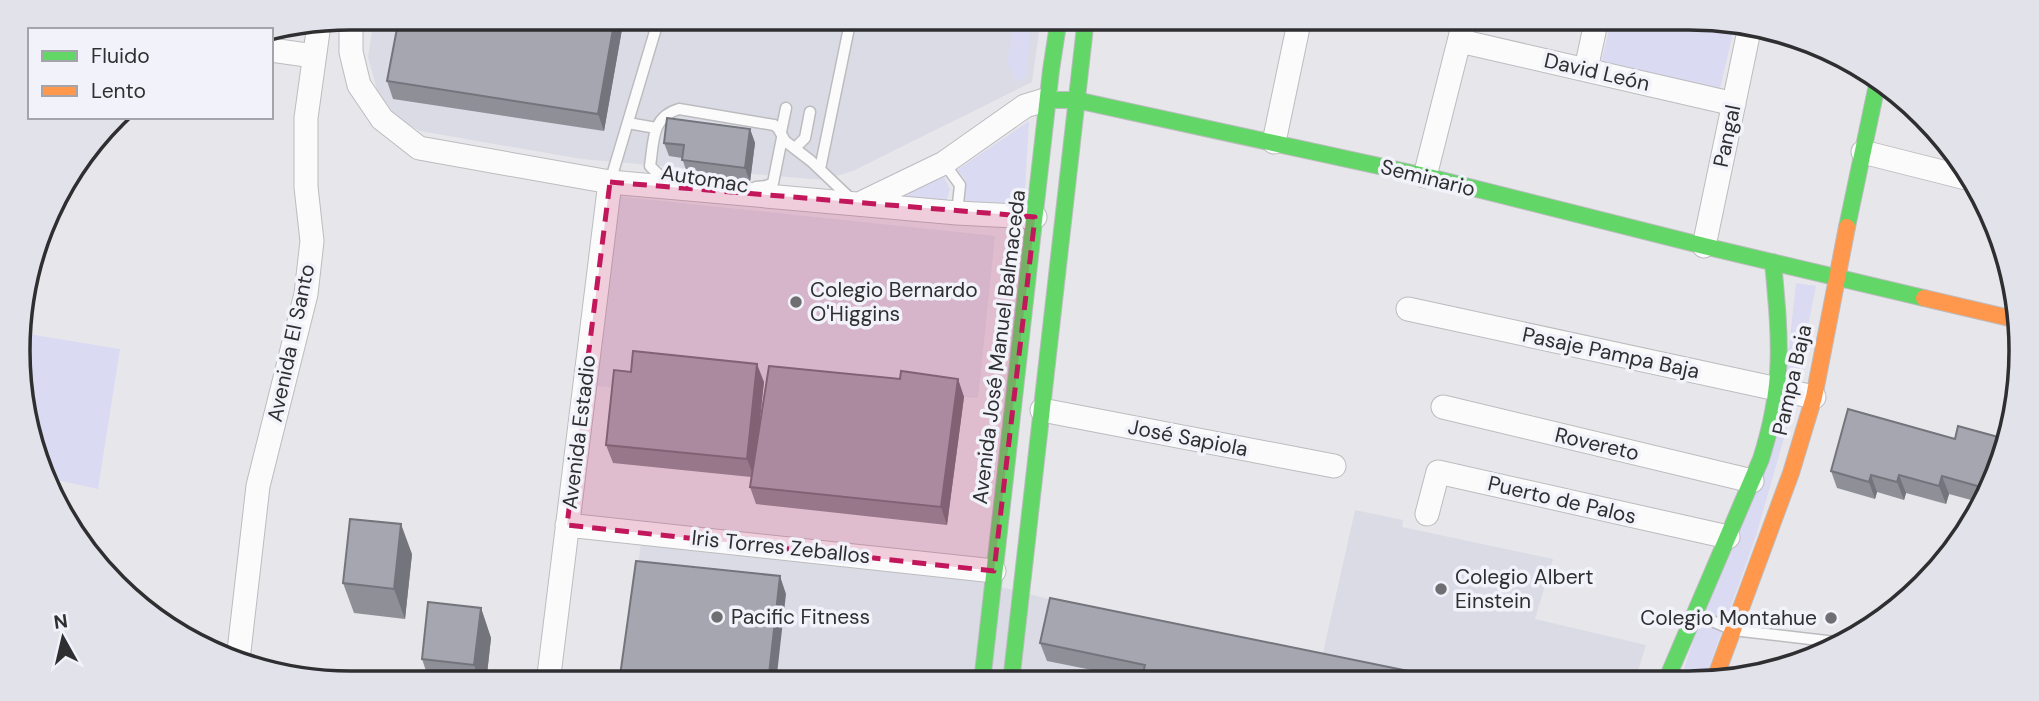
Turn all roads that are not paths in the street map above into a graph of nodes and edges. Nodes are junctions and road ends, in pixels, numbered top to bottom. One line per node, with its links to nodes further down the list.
1 (351, 30): 31 (street)
2 (655, 30): 21 (lane)
3 (849, 30): 28 (lane)
4 (1057, 30): 16 (street, Avenida José Manuel Balmaceda)
5 (1085, 30): 17 (street)
6 (1298, 30): 24 (street)
7 (1462, 30): 11 (street)
8 (1594, 30): 14 (street)
9 (318, 31): 13 (street, Avenida El Santo)
10 (1748, 35): 18 (street, Pangal)
11 (1460, 41): 14 (street, David León); 29 (street)
12 (273, 50): 13 (street)
13 (314, 56): 53 (street, Avenida El Santo)
14 (1586, 69): 18 (street, David León)
15 (1876, 90): 26 (street, Pampa Baja)
16 (1048, 99): 17 (street, Seminario); 27 (street, Seminario); 34 (street, Avenida José Manuel Balmaceda)
17 (1076, 100): 24 (street, Seminario); 43 (street)
18 (1734, 104): 35 (street, Pangal)
19 (786, 108): 23 (lane)
20 (810, 112): 25 (lane)
21 (628, 123): 22 (lane); 31 (lane)
22 (656, 128): 23 (lane); 23 (lane, Automac)
23 (782, 135): 25 (lane)
24 (1275, 142): 29 (street, Seminario)
25 (795, 148): 28 (lane)
26 (1863, 152): 30 (street); 37 (street, Pampa Baja)
27 (944, 163): 32 (street, Seminario); 33 (lane)
28 (820, 169): 32 (lane)
29 (1425, 176): 35 (street, Seminario)
30 (1957, 176)
31 (610, 182): 32 (street); 47 (street, Avenida Estadio)
32 (858, 204): 33 (street)
33 (957, 213): 34 (street)
34 (1035, 217): 49 (street, Avenida José Manuel Balmaceda)
35 (1704, 246): 36 (street, Seminario)
36 (1773, 262): 37 (street, Seminario); 40 (street, Pampa Baja)
37 (1836, 278): 39 (street, Seminario); 41 (street, Pampa Baja)
38 (1408, 309): 40 (street, Pasaje Pampa Baja)
39 (2008, 318)
40 (1778, 389): 41 (street, Pasaje Pampa Baja); 45 (street, Pampa Baja)
41 (1814, 397): 51 (street, Pampa Baja)
42 (1443, 407): 45 (street, Rovereto)
43 (1042, 410): 44 (street, José Sapiola); 57 (street)
44 (1334, 466)
45 (1752, 481): 48 (street, Pampa Baja)
46 (1427, 514): 48 (street, Puerto de Palos)
47 (567, 525): 49 (street, Iris Torres Zeballos); 55 (street, Avenida Estadio)
48 (1728, 537): 50 (street, Pampa Baja)
49 (994, 571): 56 (street, Avenida José Manuel Balmaceda)
50 (1695, 614): 51 (lane); 58 (street, Pampa Baja)
51 (1733, 630): 52 (lane); 54 (street, Pampa Baja)
52 (1824, 641)
53 (239, 651)
54 (1718, 670)
55 (549, 671)
56 (983, 671)
57 (1012, 671)
58 (1671, 671)

